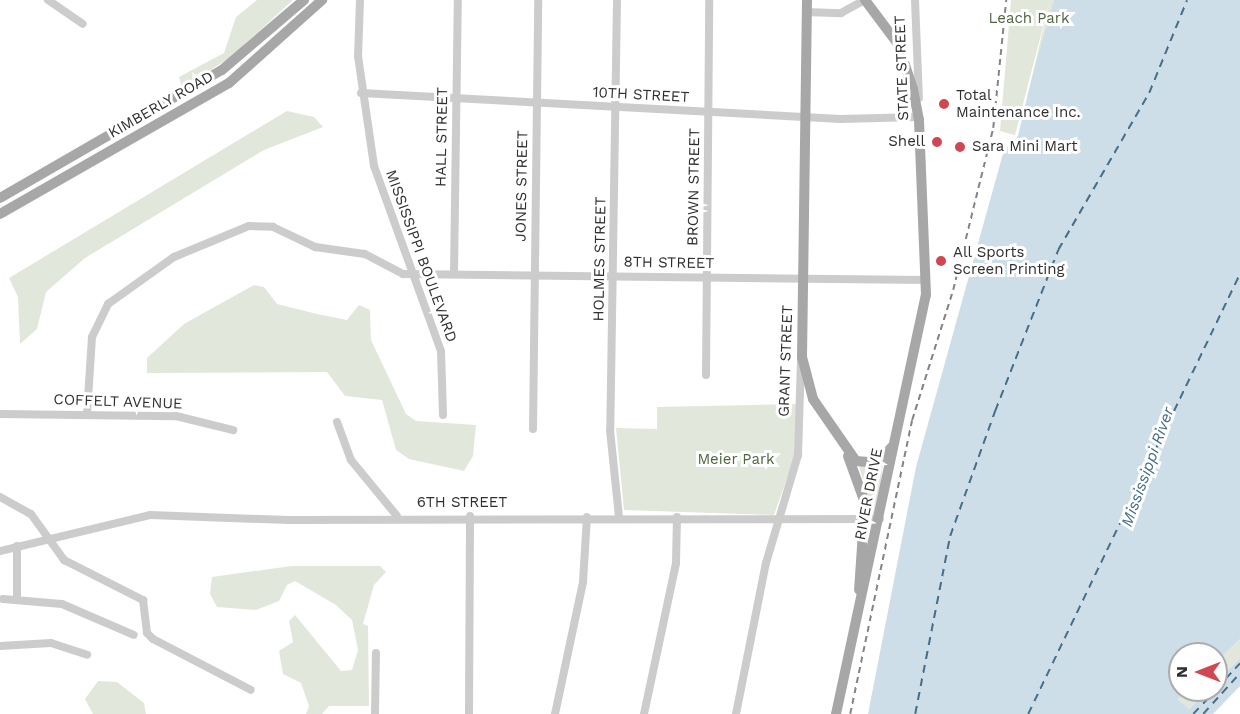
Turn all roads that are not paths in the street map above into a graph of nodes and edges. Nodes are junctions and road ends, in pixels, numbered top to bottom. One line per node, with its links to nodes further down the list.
1 (48, 0): 13 (street)
2 (304, 0): 21 (main road, KIMBERLY ROAD)
3 (322, 0): 22 (main road, KIMBERLY ROAD)
4 (360, 0): 14 (street, MISSISSIPPI BOULEVARD)
5 (458, 0): 15 (street, HALL STREET)
6 (538, 0): 16 (street, JONES STREET)
7 (616, 0): 17 (street, HOLMES STREET)
8 (709, 0): 18 (street, BROWN STREET)
9 (807, 0): 12 (main road, GRANT STREET)
10 (865, 0): 12 (street); 20 (main road)
11 (915, 0): 20 (street, STATE STREET)
12 (806, 12): 19 (main road, GRANT STREET)
13 (83, 24)
14 (362, 93): 15 (street, 10TH STREET); 23 (street, MISSISSIPPI BOULEVARD)
15 (456, 98): 16 (street, 10TH STREET); 24 (street, HALL STREET)
16 (536, 103): 17 (street, 10TH STREET); 25 (street, JONES STREET)
17 (616, 107): 18 (street, 10TH STREET); 26 (street, HOLMES STREET)
18 (708, 112): 19 (street, 10TH STREET); 27 (street, BROWN STREET)
19 (806, 117): 20 (street, 10TH STREET); 28 (main road, GRANT STREET)
20 (919, 120): 29 (main road, STATE STREET)
21 (0, 198)
22 (0, 214)
23 (412, 274): 24 (street, 8TH STREET); 33 (street, 8TH STREET); 34 (street, MISSISSIPPI BOULEVARD)
24 (454, 274): 25 (street, 8TH STREET)
25 (534, 275): 26 (street, 8TH STREET); 36 (street, JONES STREET)
26 (613, 276): 27 (street, 8TH STREET); 44 (street, HOLMES STREET)
27 (706, 277): 28 (street, 8TH STREET); 31 (street, BROWN STREET)
28 (803, 278): 29 (street, 8TH STREET); 30 (main road, GRANT STREET)
29 (926, 280): 38 (main road, RIVER DRIVE)
30 (802, 334): 39 (main road); 46 (street, GRANT STREET)
31 (706, 375)
32 (0, 414): 33 (street, COFFELT AVENUE)
33 (87, 414): 37 (street, COFFELT AVENUE)
34 (443, 415)
35 (337, 422): 41 (street)
36 (533, 429)
37 (234, 430)
38 (894, 444): 39 (main road); 48 (main road, RIVER DRIVE)
39 (846, 450): 47 (main road)
40 (0, 497): 49 (street)
41 (397, 516): 42 (street, 6TH STREET); 49 (street, 6TH STREET)
42 (470, 516): 43 (street, 6TH STREET); 61 (street)
43 (587, 517): 44 (street, 6TH STREET); 62 (street)
44 (619, 517): 45 (street, 6TH STREET)
45 (677, 517): 46 (street, 6TH STREET); 63 (street)
46 (779, 519): 47 (street, 6TH STREET); 64 (street, GRANT STREET)
47 (866, 519): 48 (street, 6TH STREET); 54 (main road)
48 (879, 519): 54 (main road, RIVER DRIVE)
49 (48, 538): 50 (street, 6TH STREET); 59 (street)
50 (17, 546): 51 (street, 6TH STREET); 53 (street)
51 (0, 551)
52 (3, 599): 53 (street)
53 (17, 599): 55 (street)
54 (859, 605): 65 (main road, RIVER DRIVE)
55 (134, 635)
56 (0, 646): 58 (street)
57 (376, 653): 60 (street)
58 (87, 655)
59 (251, 690)
60 (375, 714)
61 (469, 714)
62 (555, 714)
63 (644, 714)
64 (736, 714)
65 (836, 714)

